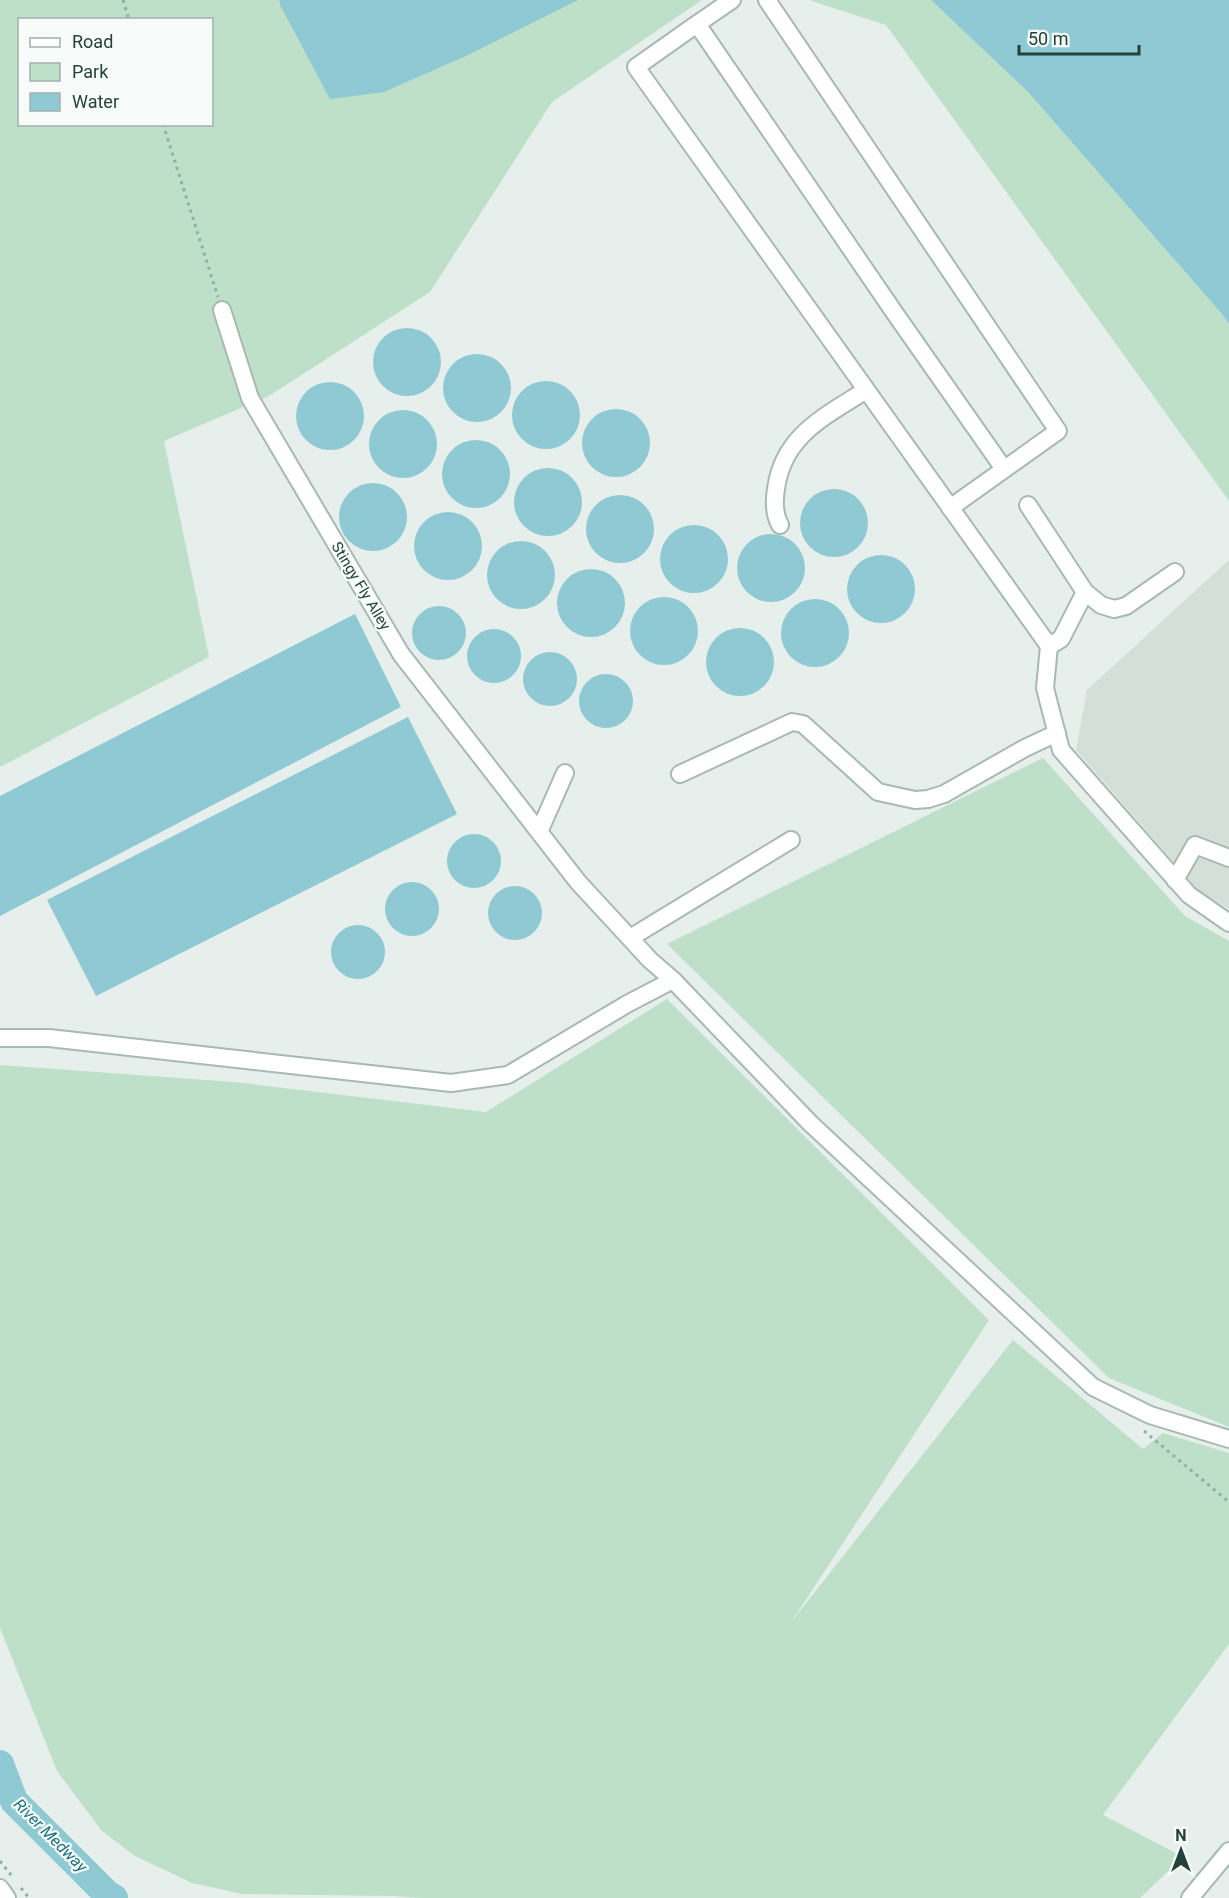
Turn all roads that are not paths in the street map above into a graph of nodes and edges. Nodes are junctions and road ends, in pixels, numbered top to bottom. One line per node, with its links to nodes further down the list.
1 (732, 0): 3 (street)
2 (767, 0): 6 (street)
3 (698, 24): 5 (street); 6 (street)
4 (222, 310): 16 (street, Stingy Fly Alley)
5 (866, 390): 8 (street); 9 (street)
6 (1004, 469): 8 (street)
7 (1028, 505): 11 (street)
8 (950, 508): 12 (street)
9 (780, 525)
10 (1174, 572): 11 (street)
11 (1085, 592): 12 (street)
12 (1049, 646): 13 (street)
13 (1057, 734): 15 (street); 19 (street)
14 (565, 773): 16 (street)
15 (680, 774)
16 (539, 832): 21 (street, Stingy Fly Alley)
17 (791, 840): 21 (street)
18 (1229, 858): 19 (street)
19 (1175, 879): 20 (street)
20 (1229, 923)
21 (630, 938): 22 (street, Stingy Fly Alley)
22 (673, 980): 23 (street); 24 (street, Stingy Fly Alley)
23 (0, 1038)
24 (1229, 1439)
25 (1229, 1851): 28 (street)
26 (0, 1888): 27 (street)
27 (7, 1898)
28 (1190, 1898)

